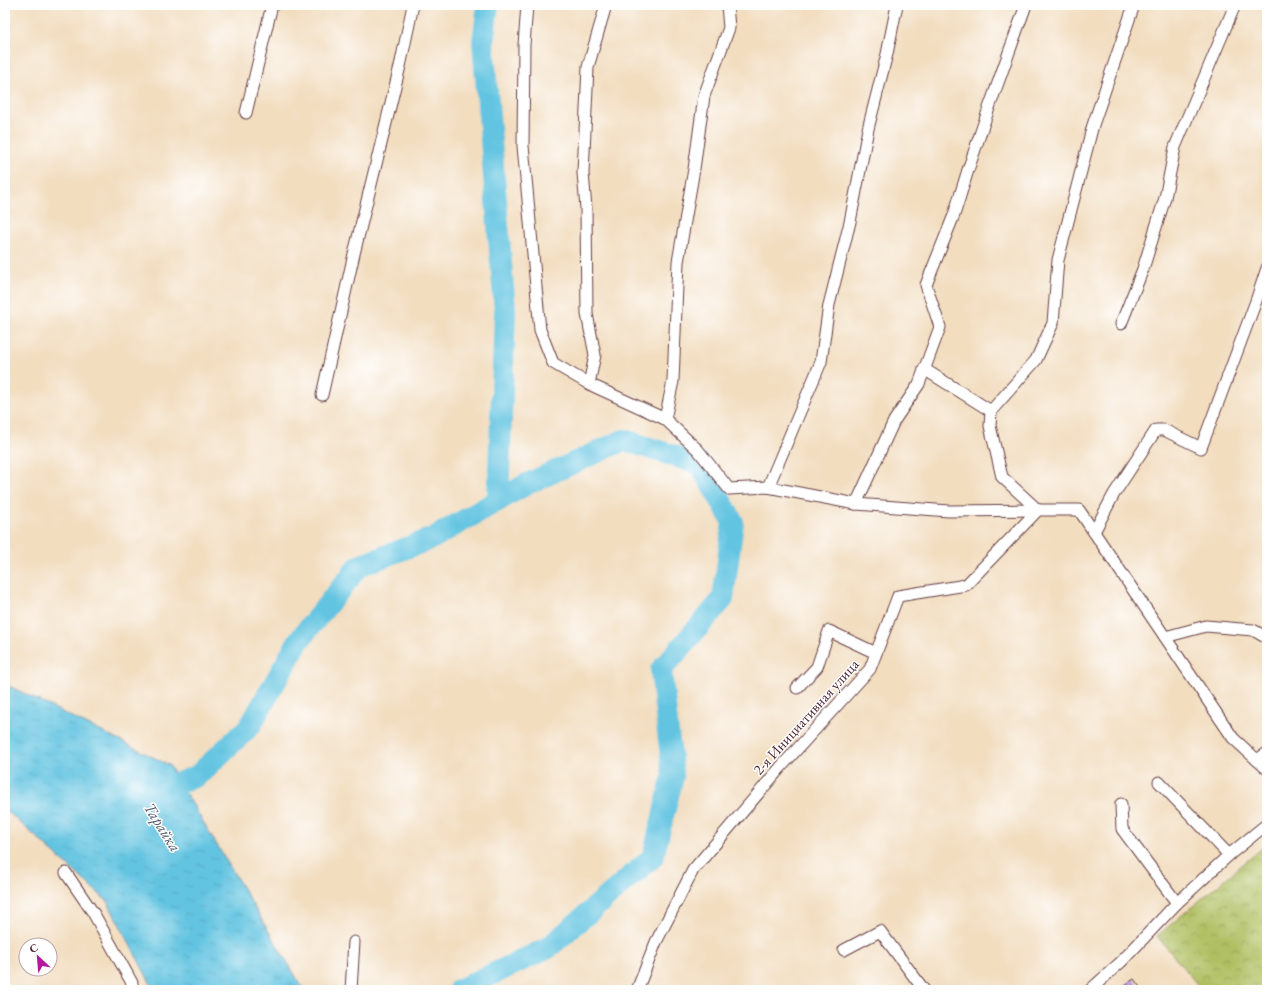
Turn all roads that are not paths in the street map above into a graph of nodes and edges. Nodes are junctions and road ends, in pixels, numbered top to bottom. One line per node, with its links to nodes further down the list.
1 (272, 5): 10 (street)
2 (413, 5): 15 (street)
3 (527, 5): 14 (street)
4 (606, 5): 14 (street)
5 (728, 5): 17 (street)
6 (897, 5): 18 (street)
7 (1026, 5): 13 (street)
8 (1134, 5): 16 (street)
9 (1235, 5): 12 (street)
10 (246, 113)
11 (1267, 268): 21 (street)
12 (1121, 324)
13 (924, 369): 16 (street); 19 (street)
14 (588, 384): 17 (street)
15 (322, 394)
16 (991, 411): 20 (street)
17 (665, 419): 18 (street)
18 (768, 487): 19 (street)
19 (856, 504): 20 (street)
20 (1038, 510): 21 (street); 24 (street, 2-я Инициативная улица)
21 (1094, 532): 22 (street)
22 (1165, 637): 23 (street); 27 (street)
23 (1267, 638)
24 (876, 653): 25 (street); 39 (street, 2-я Инициативная улица)
25 (798, 688)
26 (1267, 752): 27 (street)
27 (1256, 760): 28 (street)
28 (1267, 768)
29 (1159, 782): 32 (street)
30 (1121, 804): 34 (street)
31 (1267, 824): 32 (street)
32 (1229, 855): 34 (street)
33 (66, 873): 37 (street)
34 (1177, 904): 41 (street)
35 (354, 942): 38 (street)
36 (844, 950): 40 (street)
37 (133, 990)
38 (351, 990)
39 (637, 990)
40 (924, 990)
41 (1090, 990)

